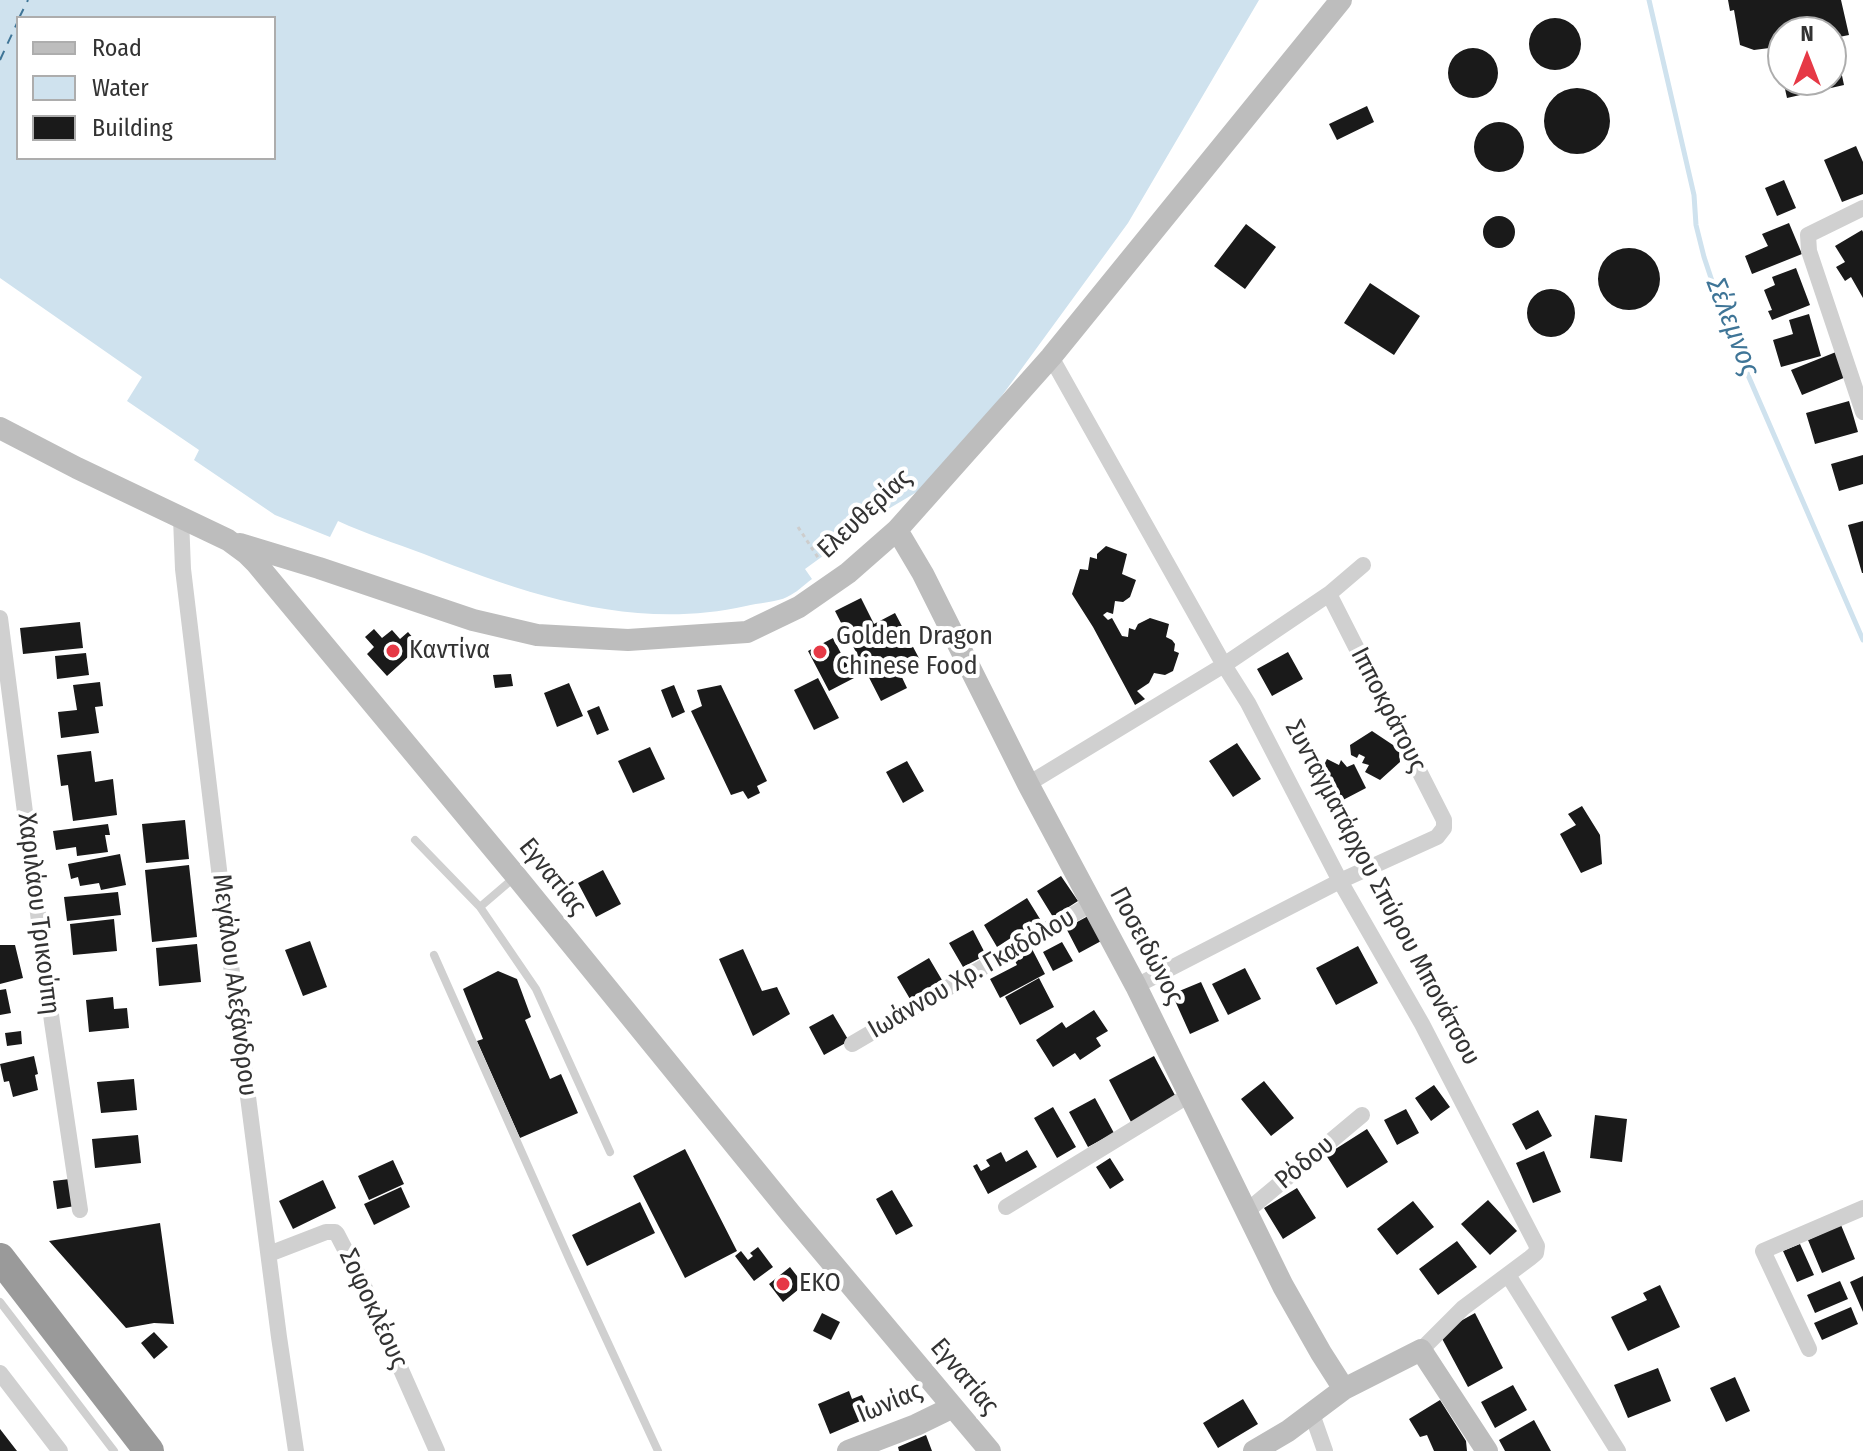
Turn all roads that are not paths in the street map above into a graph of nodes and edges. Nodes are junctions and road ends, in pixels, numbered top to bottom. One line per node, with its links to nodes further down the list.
1 (1341, 0): 3 (street, Ελευθερίας)
2 (1863, 208): 4 (street)
3 (1051, 357): 7 (street, Ελευθερίας); 12 (street, Συνταγματάρχου Σπύρου Μπονάτσου)
4 (1863, 412)
5 (1, 432): 6 (street, Εγνατίας)
6 (181, 518): 8 (street, Εγνατίας); 29 (street, Μεγάλου Αλεξάνδρου)
7 (897, 530): 8 (street, Ελευθερίας); 13 (street, Ποσειδώνος)
8 (228, 540): 15 (street, Εγνατίας)
9 (1363, 565): 10 (street)
10 (1329, 594): 12 (street); 16 (street, Ιπποκράτους)
11 (0, 618): 27 (street, Χαριλάου Τρικούπη)
12 (1224, 665): 13 (street); 16 (street, Συνταγματάρχου Σπύρου Μπονάτσου)
13 (1028, 784): 17 (street, Ποσειδώνος)
14 (415, 840): 18 (lane)
15 (516, 876): 18 (lane); 37 (street, Εγνατίας)
16 (1340, 881): 20 (street); 31 (street, Συνταγματάρχου Σπύρου Μπονάτσου)
17 (1091, 904): 20 (street, Ποσειδώνος); 21 (street, Ιωάννου Χρ. Γκαδόλου)
18 (480, 907): 24 (lane)
19 (434, 955): 45 (lane)
20 (1136, 986): 22 (street, Ποσειδώνος)
21 (852, 1044)
22 (1191, 1094): 25 (street); 28 (street, Ποσειδώνος)
23 (1362, 1115): 28 (street, Ρόδου)
24 (610, 1152)
25 (1006, 1207)
26 (1863, 1208): 33 (street)
27 (80, 1210)
28 (1247, 1211): 36 (street, Ποσειδώνος)
29 (269, 1254): 43 (street, Μεγάλου Αλεξάνδρου); 44 (street, Σοφοκλέους)
30 (0, 1258): 42 (highway)
31 (1508, 1275): 34 (street, Συνταγματάρχου Σπύρου Μπονάτσου); 50 (street)
32 (0, 1302): 41 (lane)
33 (1809, 1349)
34 (1421, 1350): 36 (street, Συνταγματάρχου Σπύρου Μπονάτσου); 49 (street)
35 (0, 1373): 40 (street)
36 (1344, 1389): 38 (street, Συνταγματάρχου Σπύρου Μπονάτσου)
37 (953, 1407): 46 (street, Ιωνίας); 47 (street, Εγνατίας)
38 (1312, 1414): 39 (street, Συνταγματάρχου Σπύρου Μπονάτσου); 48 (street)
39 (1262, 1449)
40 (60, 1451)
41 (114, 1451)
42 (149, 1451)
43 (296, 1451)
44 (437, 1451)
45 (658, 1451)
46 (848, 1451)
47 (990, 1451)
48 (1325, 1451)
49 (1487, 1451)
50 (1618, 1451)

